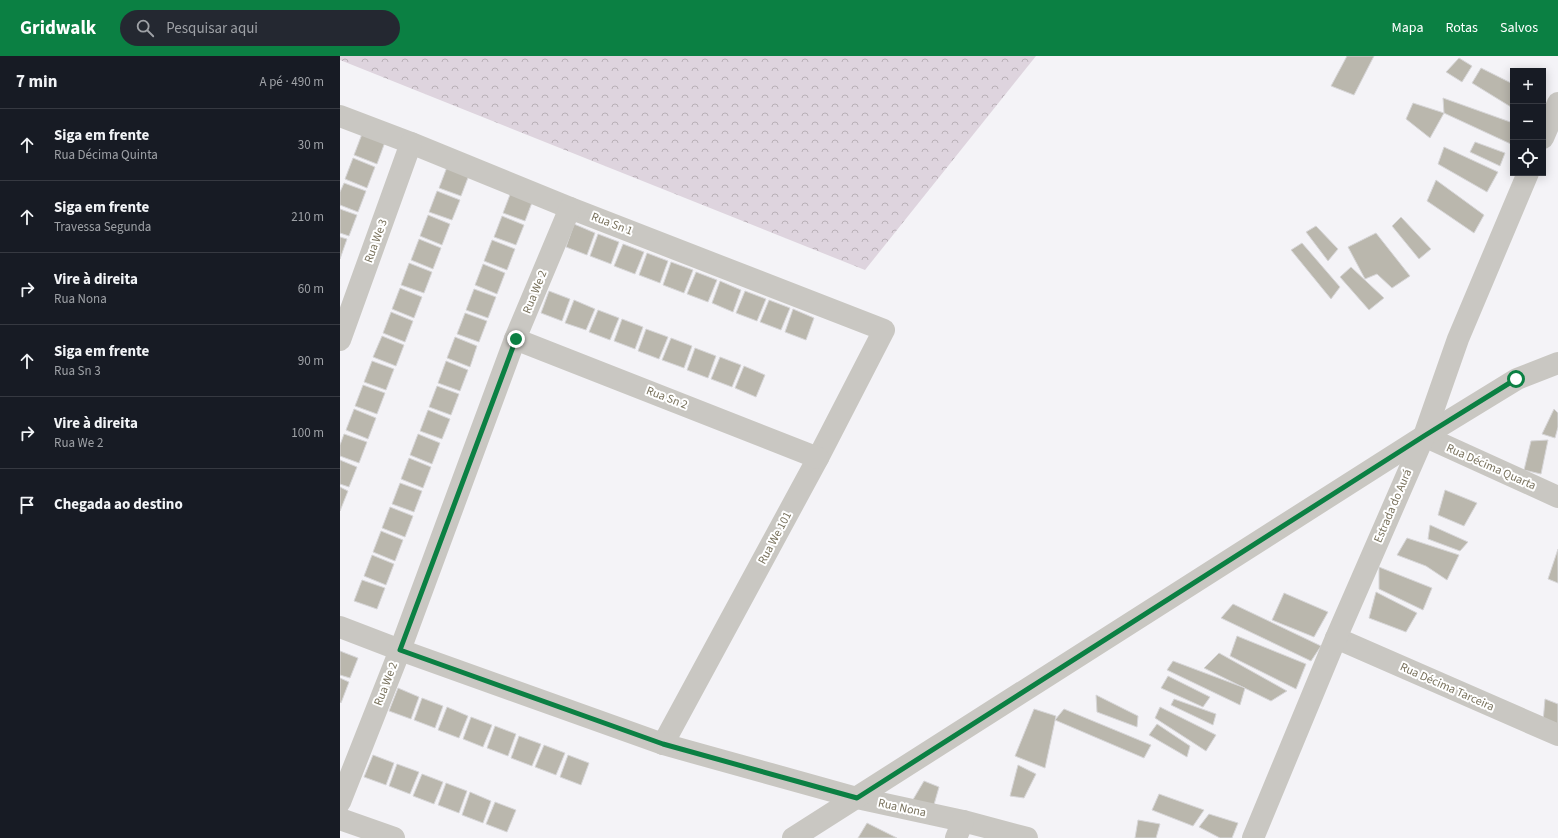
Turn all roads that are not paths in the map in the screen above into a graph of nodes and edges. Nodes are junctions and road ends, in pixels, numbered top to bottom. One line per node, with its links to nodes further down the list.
1 (1558, 103): 3 (street)
2 (340, 116): 4 (street, Rua Sn 1)
3 (1546, 131)
4 (411, 143): 6 (street, Rua Sn 1); 9 (street, Rua We 3)
5 (1527, 176): 11 (street, Estrada do Aurá)
6 (570, 208): 7 (street, Rua Sn 1); 8 (street, Rua We 2)
7 (884, 330): 12 (street, Rua We 101)
8 (516, 339): 12 (street, Rua Sn 2); 16 (street, Rua We 2)
9 (340, 340)
10 (1558, 363): 11 (street)
11 (1424, 436): 13 (street, Rua Décima Quarta); 15 (street, Estrada do Aurá); 19 (street)
12 (818, 458): 18 (street, Rua We 101)
13 (1558, 497)
14 (340, 627): 16 (street, Rua Nona)
15 (1336, 638): 17 (street, Rua Décima Tarceira); 26 (street, Estrada do Aurá)
16 (400, 650): 18 (street, Rua Nona); 20 (street, Rua We 2)
17 (1558, 735)
18 (663, 744): 19 (street, Rua Nona)
19 (857, 798): 22 (street, Rua Nona); 24 (street)
20 (340, 802)
21 (340, 819): 23 (street)
22 (960, 830): 25 (street, Rua Nona)
23 (394, 838)
24 (793, 838)
25 (1027, 838)
26 (1253, 838)

